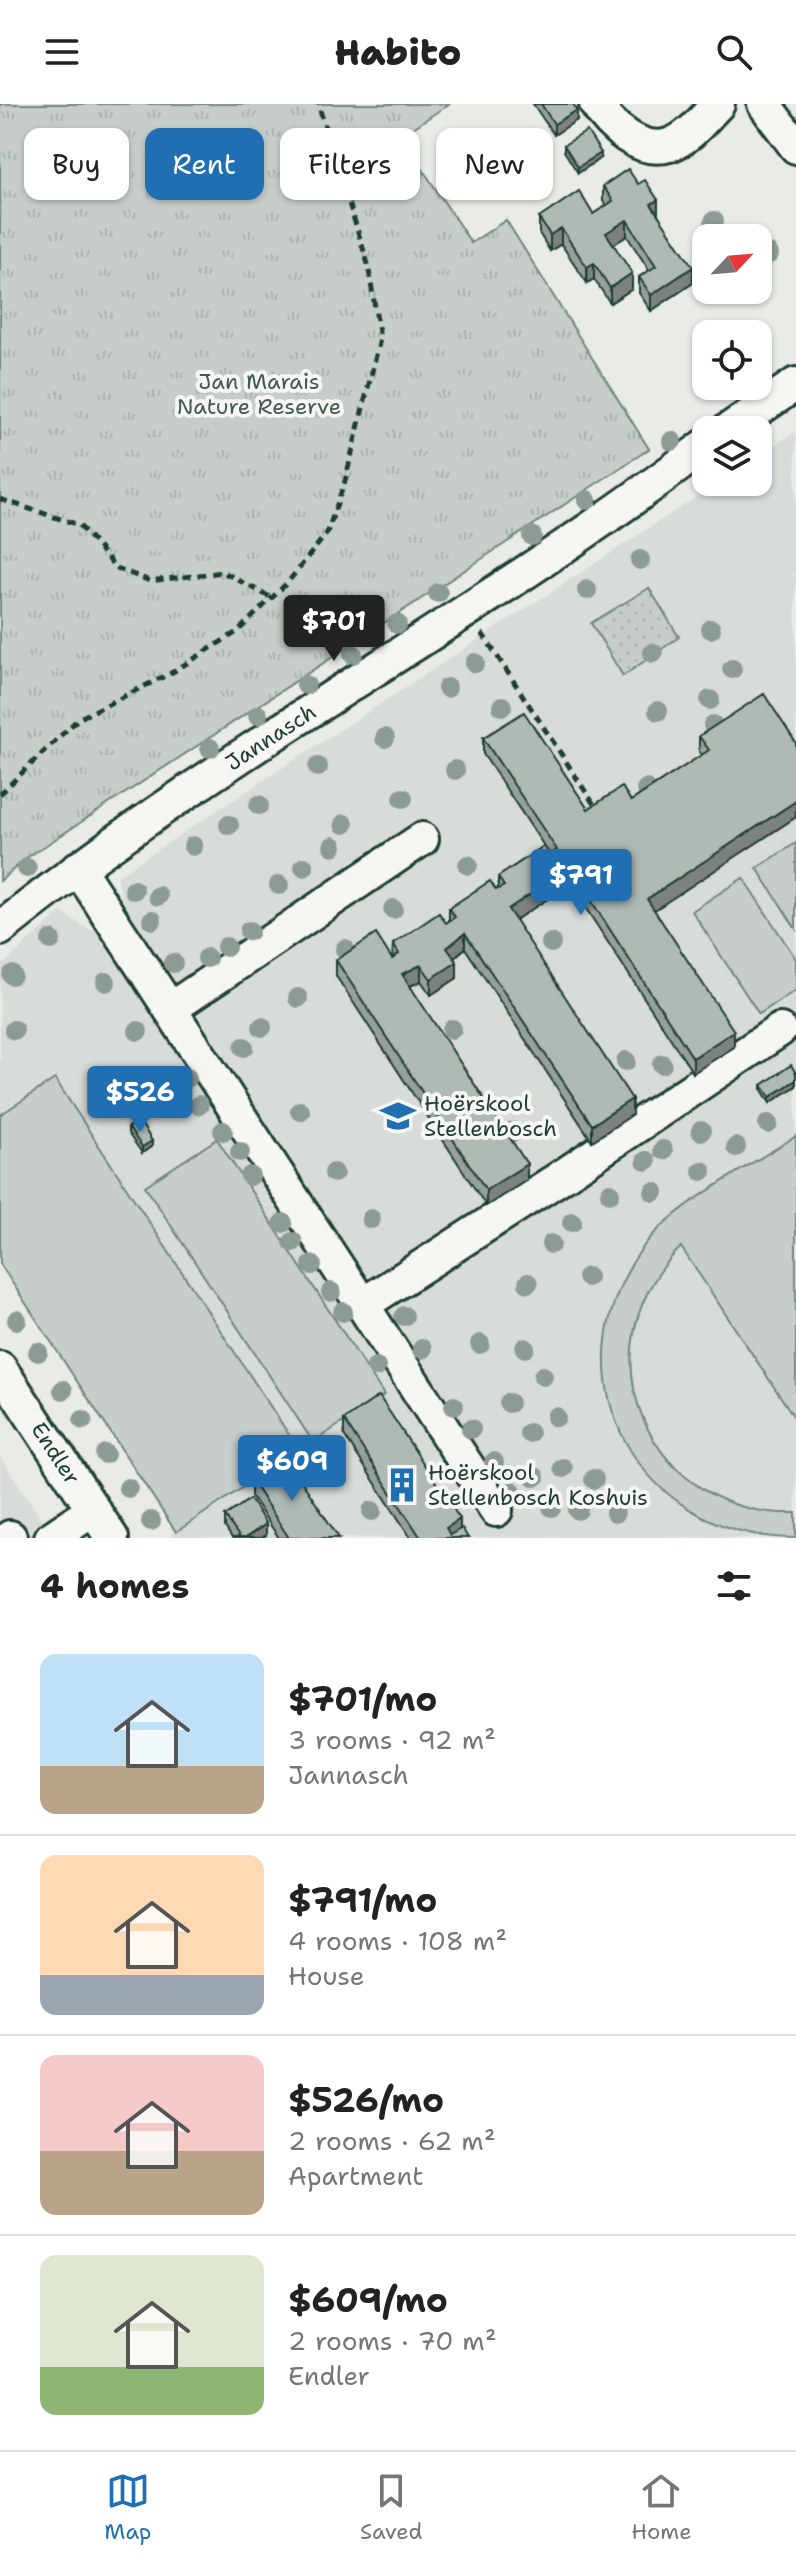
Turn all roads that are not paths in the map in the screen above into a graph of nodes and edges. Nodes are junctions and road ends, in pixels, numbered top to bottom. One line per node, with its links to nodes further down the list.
1 (596, 104): 2 (street)
2 (718, 104)
3 (764, 104): 4 (street)
4 (796, 147)
5 (796, 384): 6 (street)
6 (749, 416)
7 (692, 456): 9 (street, Jannasch)
8 (422, 839): 11 (street)
9 (78, 868): 10 (street, Jannasch); 11 (street)
10 (0, 929)
11 (170, 1009): 13 (street)
12 (780, 1030): 13 (street)
13 (362, 1305): 16 (street)
14 (0, 1368): 15 (street, Endler)
15 (93, 1510): 17 (street); 18 (street, Endler)
16 (496, 1510)
17 (51, 1538)
18 (112, 1538)

